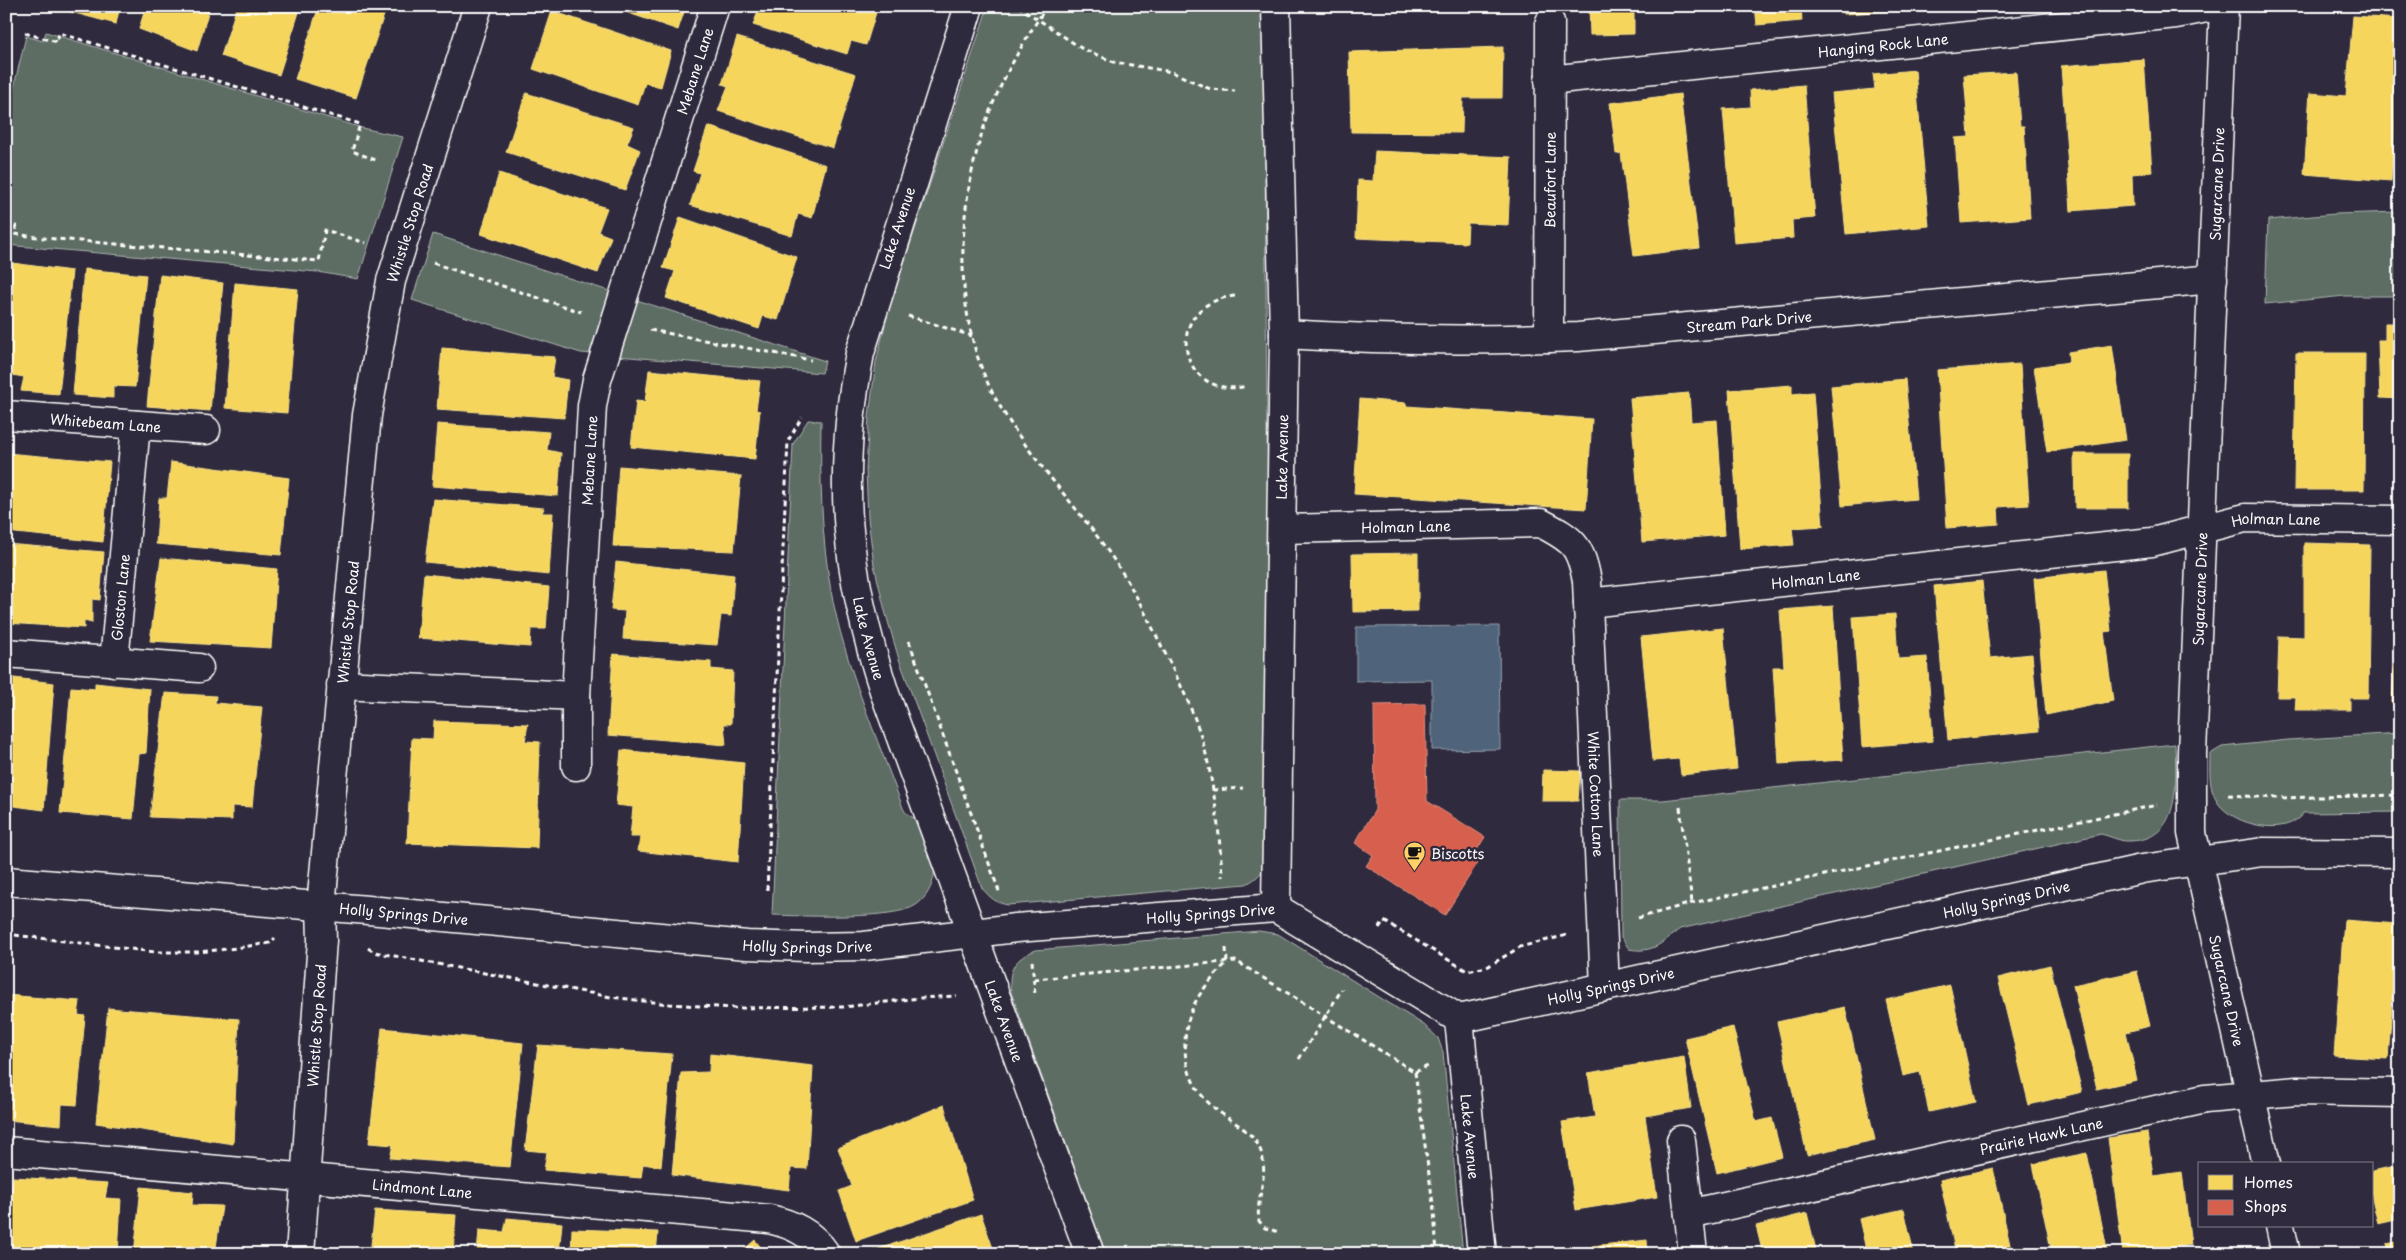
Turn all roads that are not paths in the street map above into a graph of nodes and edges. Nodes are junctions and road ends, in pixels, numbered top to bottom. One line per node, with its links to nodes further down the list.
1 (478, 6): 22 (street, Whistle Stop Road)
2 (714, 6): 23 (street, Mebane Lane)
3 (969, 6): 30 (street, Lake Avenue)
4 (1276, 6): 10 (street, Lake Avenue)
5 (2217, 6): 8 (street, Hanging Rock Lane)
6 (2224, 6): 9 (street, Sugarcane Drive)
7 (1550, 22): 8 (street, Beaufort Lane)
8 (1549, 80): 11 (street, Beaufort Lane)
9 (2213, 279): 11 (street, Stream Park Drive); 17 (street, Sugarcane Drive)
10 (1284, 334): 11 (street, Stream Park Drive); 16 (street, Lake Avenue)
11 (1549, 338)
12 (6, 415): 13 (street, Whitebeam Lane)
13 (136, 425): 14 (street, Whitebeam Lane); 20 (street, Gloston Lane)
14 (206, 430)
15 (2400, 520): 17 (street, Holman Lane)
16 (1282, 529): 18 (street, Holman Lane); 29 (street, Lake Avenue)
17 (2202, 530): 18 (street, Holman Lane); 26 (street, Sugarcane Drive)
18 (1588, 603): 31 (street, White Cotton Lane)
19 (6, 652): 20 (street, Gloston Lane)
20 (114, 662): 21 (street)
21 (199, 668)
22 (341, 685): 23 (street); 28 (street, Whistle Stop Road)
23 (576, 696): 24 (street, Mebane Lane)
24 (576, 766)
25 (2400, 852): 26 (street, Holly Springs Drive)
26 (2199, 861): 31 (street, Holly Springs Drive); 34 (street, Sugarcane Drive)
27 (6, 881): 28 (street, Holly Springs Drive)
28 (321, 906): 30 (street, Holly Springs Drive); 38 (street, Whistle Stop Road)
29 (1276, 908): 30 (street, Holly Springs Drive); 32 (street, Holly Springs Drive)
30 (972, 933): 43 (street, Lake Avenue)
31 (1604, 987): 32 (street, Holly Springs Drive)
32 (1459, 1019): 44 (street, Lake Avenue)
33 (2400, 1093): 34 (street, Prairie Hawk Lane)
34 (2250, 1095): 37 (street, Sugarcane Drive); 39 (street, Prairie Hawk Lane)
35 (1681, 1140): 39 (street)
36 (6, 1151): 38 (street, Lindmont Lane)
37 (2266, 1162)
38 (307, 1178): 41 (street, Whistle Stop Road); 42 (street, Lindmont Lane)
39 (1689, 1214): 45 (street)
40 (2280, 1228): 46 (street)
41 (300, 1254)
42 (826, 1254)
43 (1090, 1254)
44 (1482, 1254)
45 (1693, 1254)
46 (2286, 1254)

